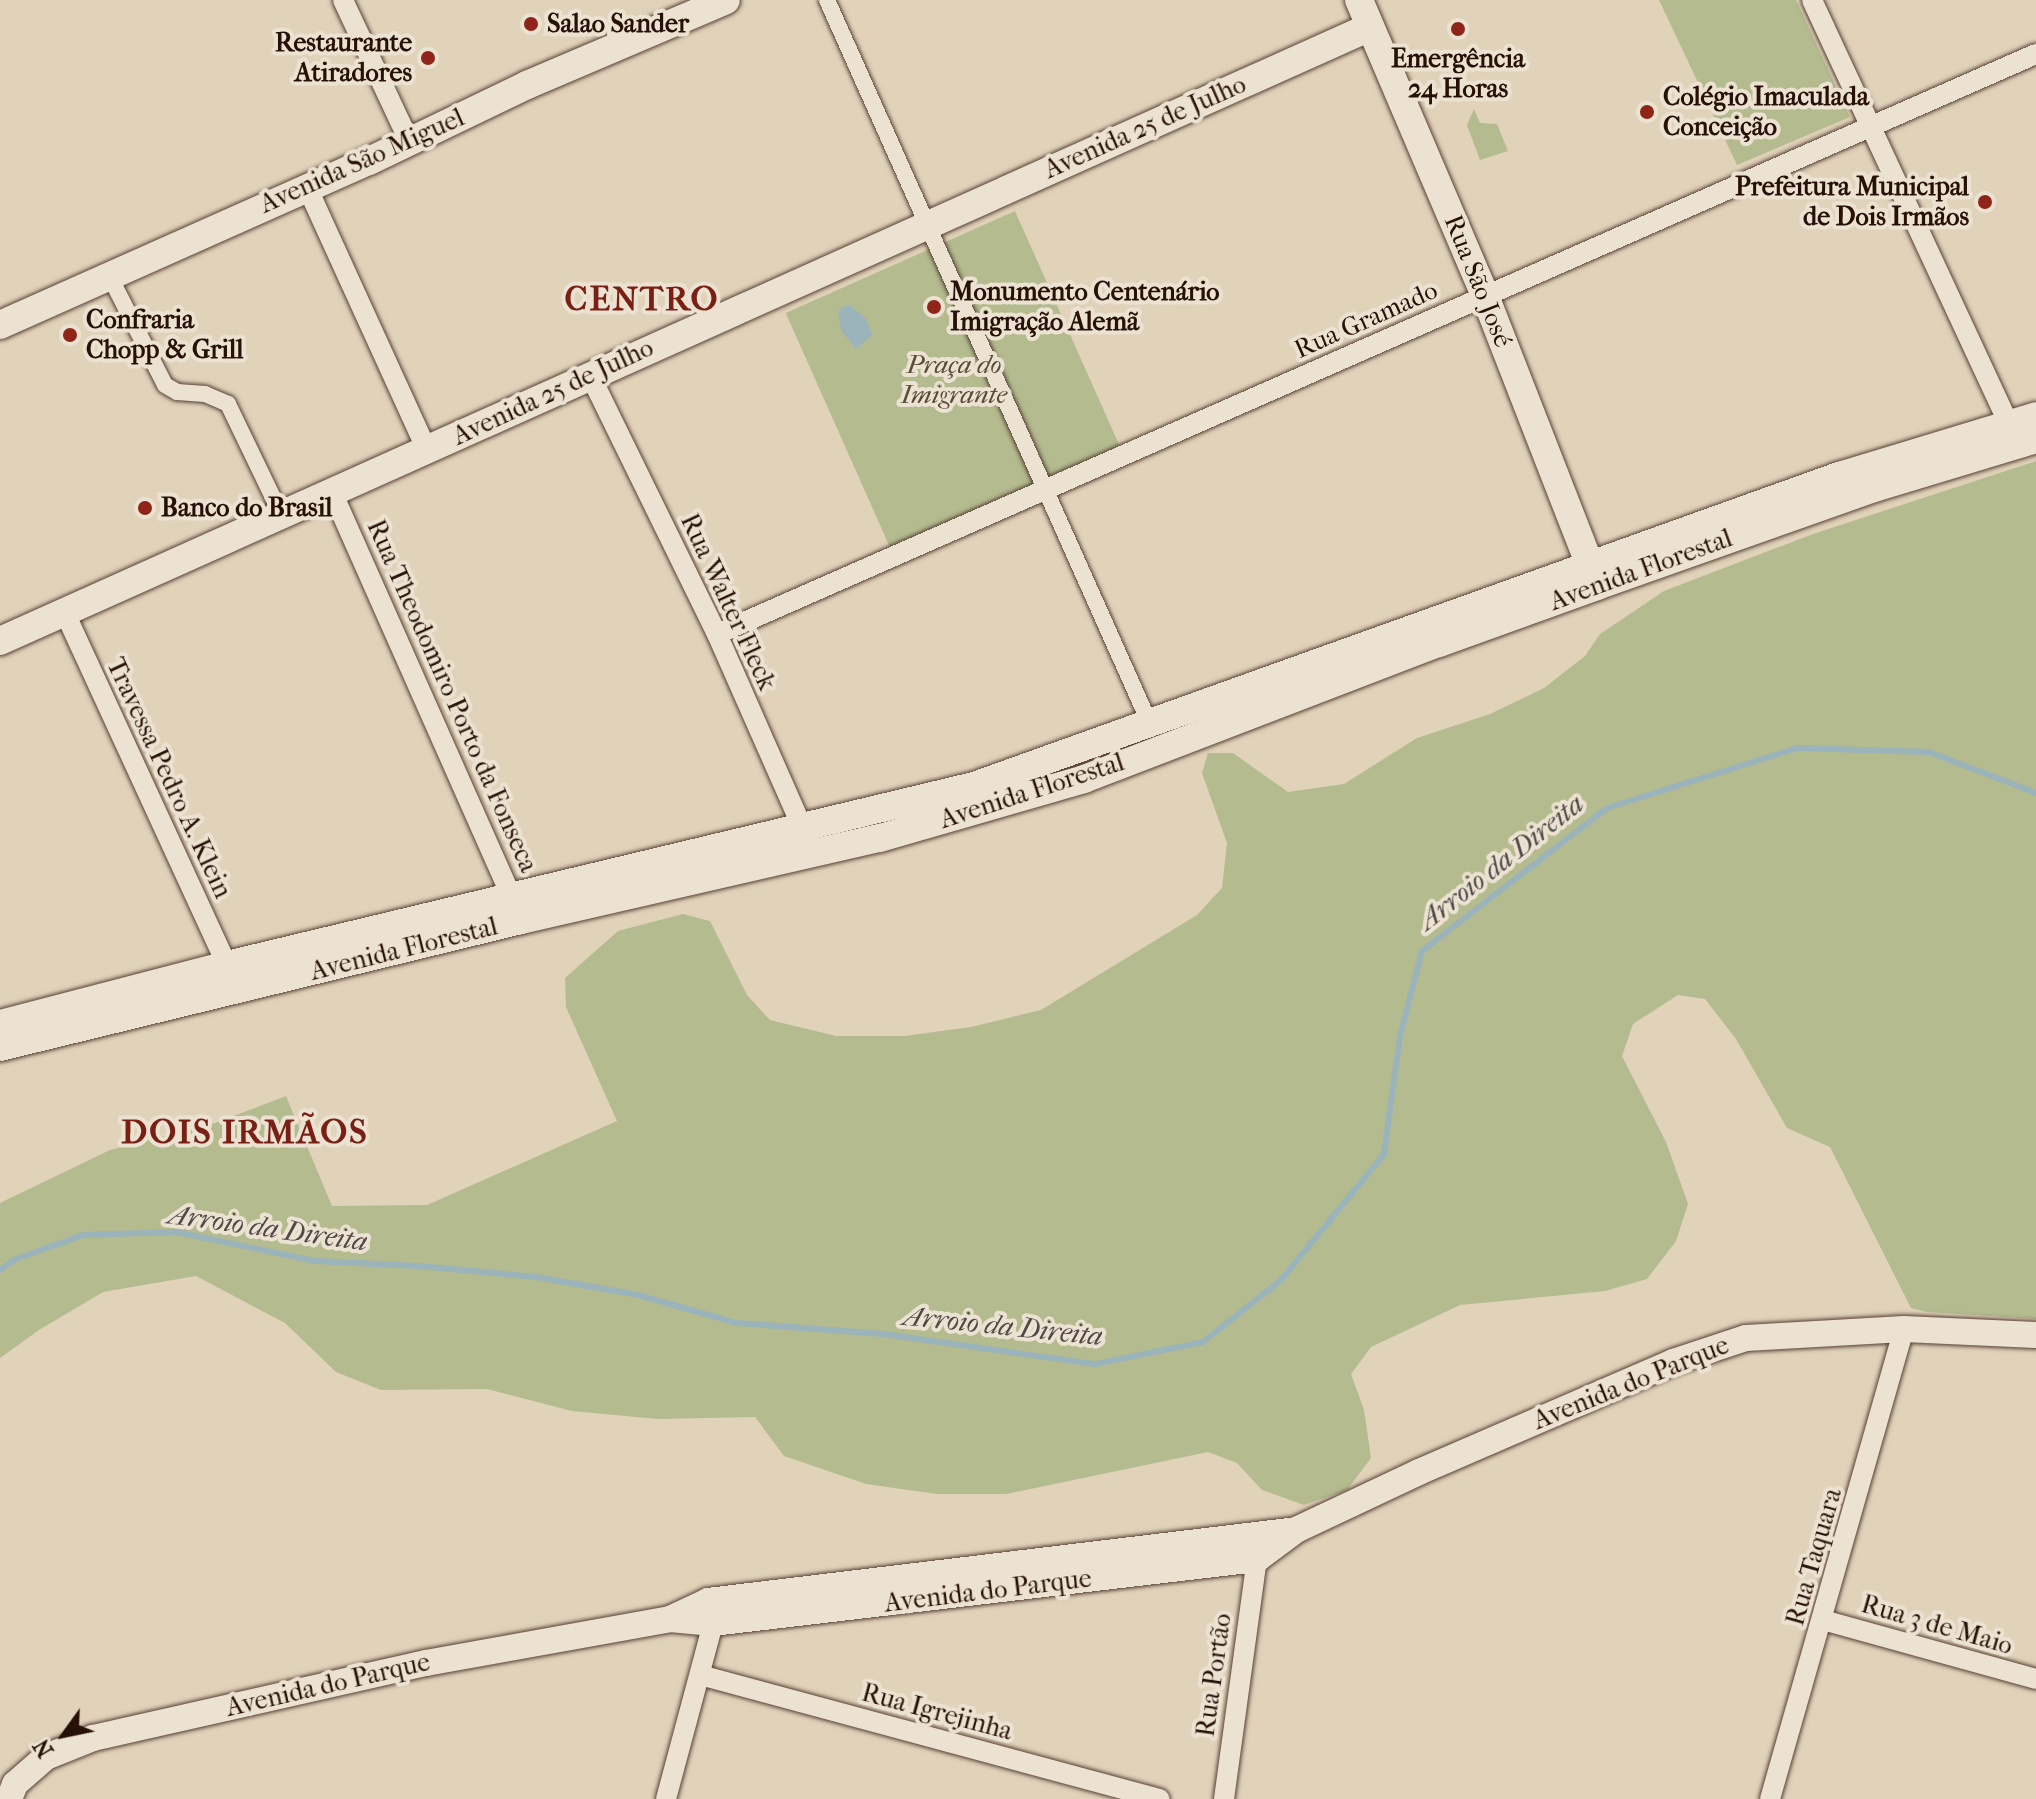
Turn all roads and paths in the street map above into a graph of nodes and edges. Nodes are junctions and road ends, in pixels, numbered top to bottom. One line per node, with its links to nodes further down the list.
1 (343, 0): 9 (street)
2 (726, 0): 9 (main road, Avenida São Miguel)
3 (827, 0): 11 (street)
4 (1359, 0): 6 (main road, Rua São José)
5 (1812, 0): 8 (street)
6 (1370, 27): 11 (main road, Avenida 25 de Julho); 13 (main road, Rua São José)
7 (2036, 54): 8 (street, Rua Gramado)
8 (1869, 127): 13 (street, Rua Gramado); 17 (street)
9 (409, 141): 10 (main road, Avenida São Miguel)
10 (307, 187): 12 (main road, Avenida São Miguel); 18 (street)
11 (929, 223): 15 (main road, Avenida 25 de Julho); 19 (street)
12 (109, 275): 14 (main road, Avenida São Miguel); 21 (street)
13 (1485, 296): 19 (street, Rua Gramado); 22 (main road, Rua São José)
14 (0, 325)
15 (590, 375): 18 (main road, Avenida 25 de Julho); 24 (street, Rua Walter Fleck)
16 (2036, 416): 17 (main road, Avenida Florestal)
17 (2020, 435): 22 (main road, Avenida Florestal); 27 (main road, Avenida Florestal)
18 (427, 450): 20 (main road, Avenida 25 de Julho)
19 (1046, 489): 24 (street, Rua Gramado); 26 (street)
20 (333, 494): 21 (main road, Avenida 25 de Julho); 28 (street, Rua Theodomiro Porto da Fonseca)
21 (282, 516): 23 (main road, Avenida 25 de Julho)
22 (1590, 565): 26 (main road, Avenida Florestal)
23 (65, 613): 25 (main road, Avenida 25 de Julho); 30 (street, Travessa Pedro A. Klein)
24 (717, 634): 27 (street, Rua Walter Fleck)
25 (0, 641)
26 (1149, 722): 27 (main road, Avenida Florestal)
27 (808, 841): 28 (main road, Avenida Florestal)
28 (517, 908): 29 (main road, Avenida Florestal)
29 (304, 960): 30 (main road, Avenida Florestal); 32 (main road, Avenida Florestal)
30 (227, 965): 31 (main road, Avenida Florestal)
31 (0, 1024)
32 (0, 1047)
33 (1904, 1329): 34 (street, Avenida do Parque); 35 (street, Avenida do Parque); 38 (street, Rua Taquara)
34 (2036, 1335)
35 (1296, 1530): 36 (street, Avenida do Parque); 37 (street, Avenida do Parque)
36 (1257, 1559): 39 (street, Avenida do Parque); 45 (street, Rua Portão)
37 (670, 1619): 39 (street, Avenida do Parque); 42 (street, Avenida do Parque)
38 (1823, 1620): 41 (street, Rua 3 de Maio); 46 (street, Rua Taquara)
39 (713, 1623): 40 (street)
40 (700, 1675): 43 (street); 44 (street, Rua Igrejinha)
41 (2036, 1679)
42 (9, 1799)
43 (666, 1799)
44 (1160, 1799)
45 (1224, 1799)
46 (1770, 1799)

